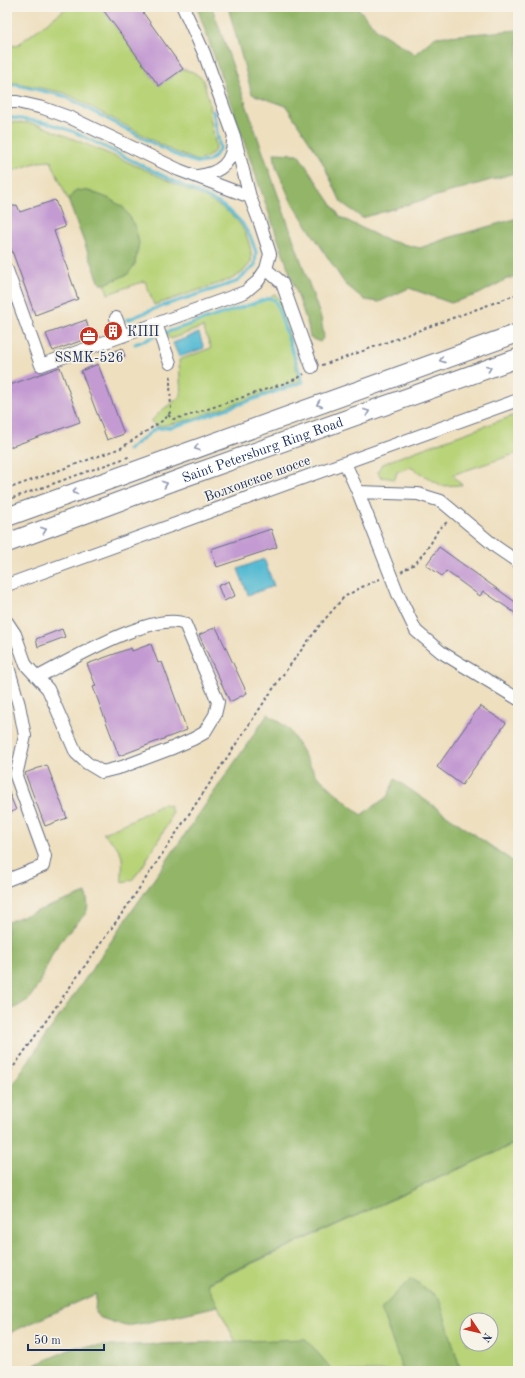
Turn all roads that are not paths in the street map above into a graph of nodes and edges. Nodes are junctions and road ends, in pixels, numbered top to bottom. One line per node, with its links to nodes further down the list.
1 (184, 7): 3 (street)
2 (7, 102): 4 (street)
3 (234, 136): 4 (street); 5 (street)
4 (198, 176): 5 (street)
5 (250, 197): 6 (street)
6 (266, 269): 10 (street); 15 (street)
7 (7, 270): 8 (street)
8 (11, 292): 12 (street)
9 (116, 318): 12 (street)
10 (156, 324): 12 (street); 14 (street)
11 (518, 333): 19 (highway, Saint Petersburg Ring Road, one-way to 19)
12 (123, 336)
13 (518, 358): 20 (highway, Saint Petersburg Ring Road, one-way to 13)
14 (170, 363)
15 (312, 367)
16 (518, 400): 17 (street, Волхонское шоссе)
17 (345, 462): 18 (street); 22 (street, Волхонское шоссе)
18 (358, 492): 21 (street); 26 (street)
19 (7, 517)
20 (7, 543)
21 (518, 562)
22 (7, 585)
23 (7, 622): 25 (street)
24 (7, 663): 27 (street)
25 (38, 677): 25 (street)
26 (518, 699)
27 (7, 880)

